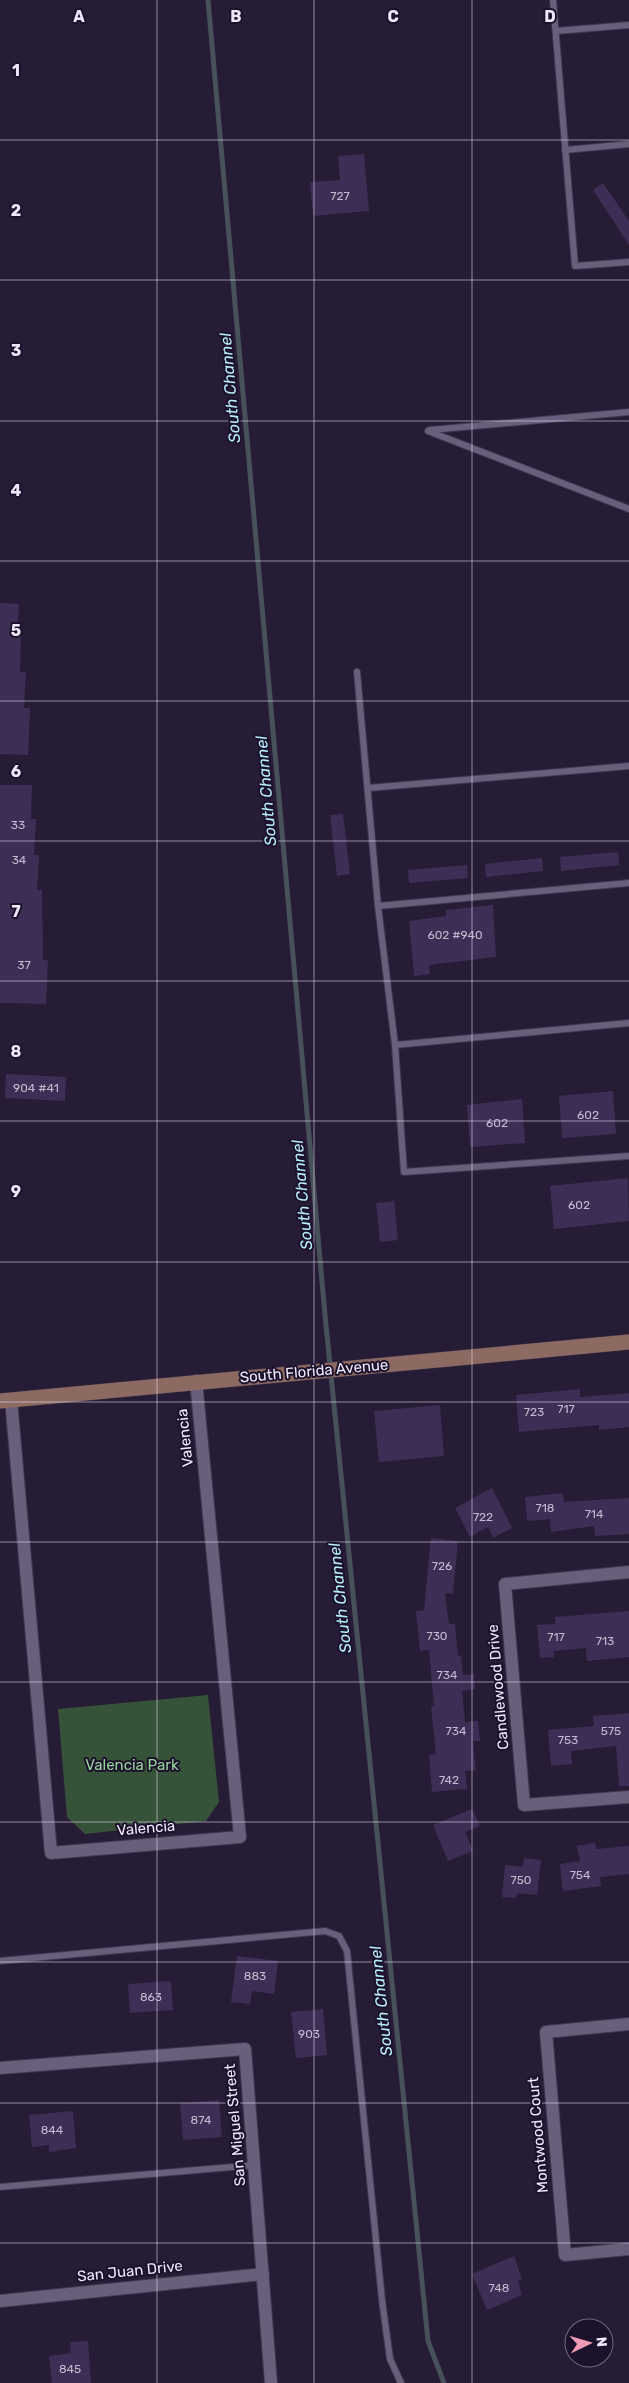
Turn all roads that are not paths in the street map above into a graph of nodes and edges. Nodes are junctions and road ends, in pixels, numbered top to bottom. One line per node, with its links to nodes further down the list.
1 (553, 0): 3 (lane)
2 (629, 25): 3 (lane)
3 (556, 31): 5 (lane)
4 (629, 144): 5 (lane)
5 (564, 150): 6 (lane)
6 (629, 262)
7 (629, 412): 8 (lane)
8 (629, 509)
9 (357, 672): 11 (lane)
10 (629, 766): 11 (lane)
11 (368, 788): 13 (lane)
12 (629, 883): 13 (lane)
13 (378, 906): 15 (lane)
14 (629, 1023): 15 (lane)
15 (394, 1045): 16 (lane)
16 (629, 1156)
17 (629, 1342): 18 (main road, South Florida Avenue)
18 (196, 1382): 19 (main road, South Florida Avenue); 19 (street, Valencia)
19 (6, 1401)
20 (629, 1572): 21 (street, Candlewood Drive)
21 (629, 1797)
22 (0, 1961): 31 (lane)
23 (629, 2024): 27 (street, Montwood Court)
24 (0, 2068): 25 (street, San Miguel Street)
25 (254, 2165): 26 (lane); 28 (street, San Miguel Street)
26 (0, 2187)
27 (629, 2249)
28 (264, 2274): 29 (street, San Juan Drive); 30 (street, San Miguel Street)
29 (0, 2301)
30 (272, 2383)
31 (401, 2383)

